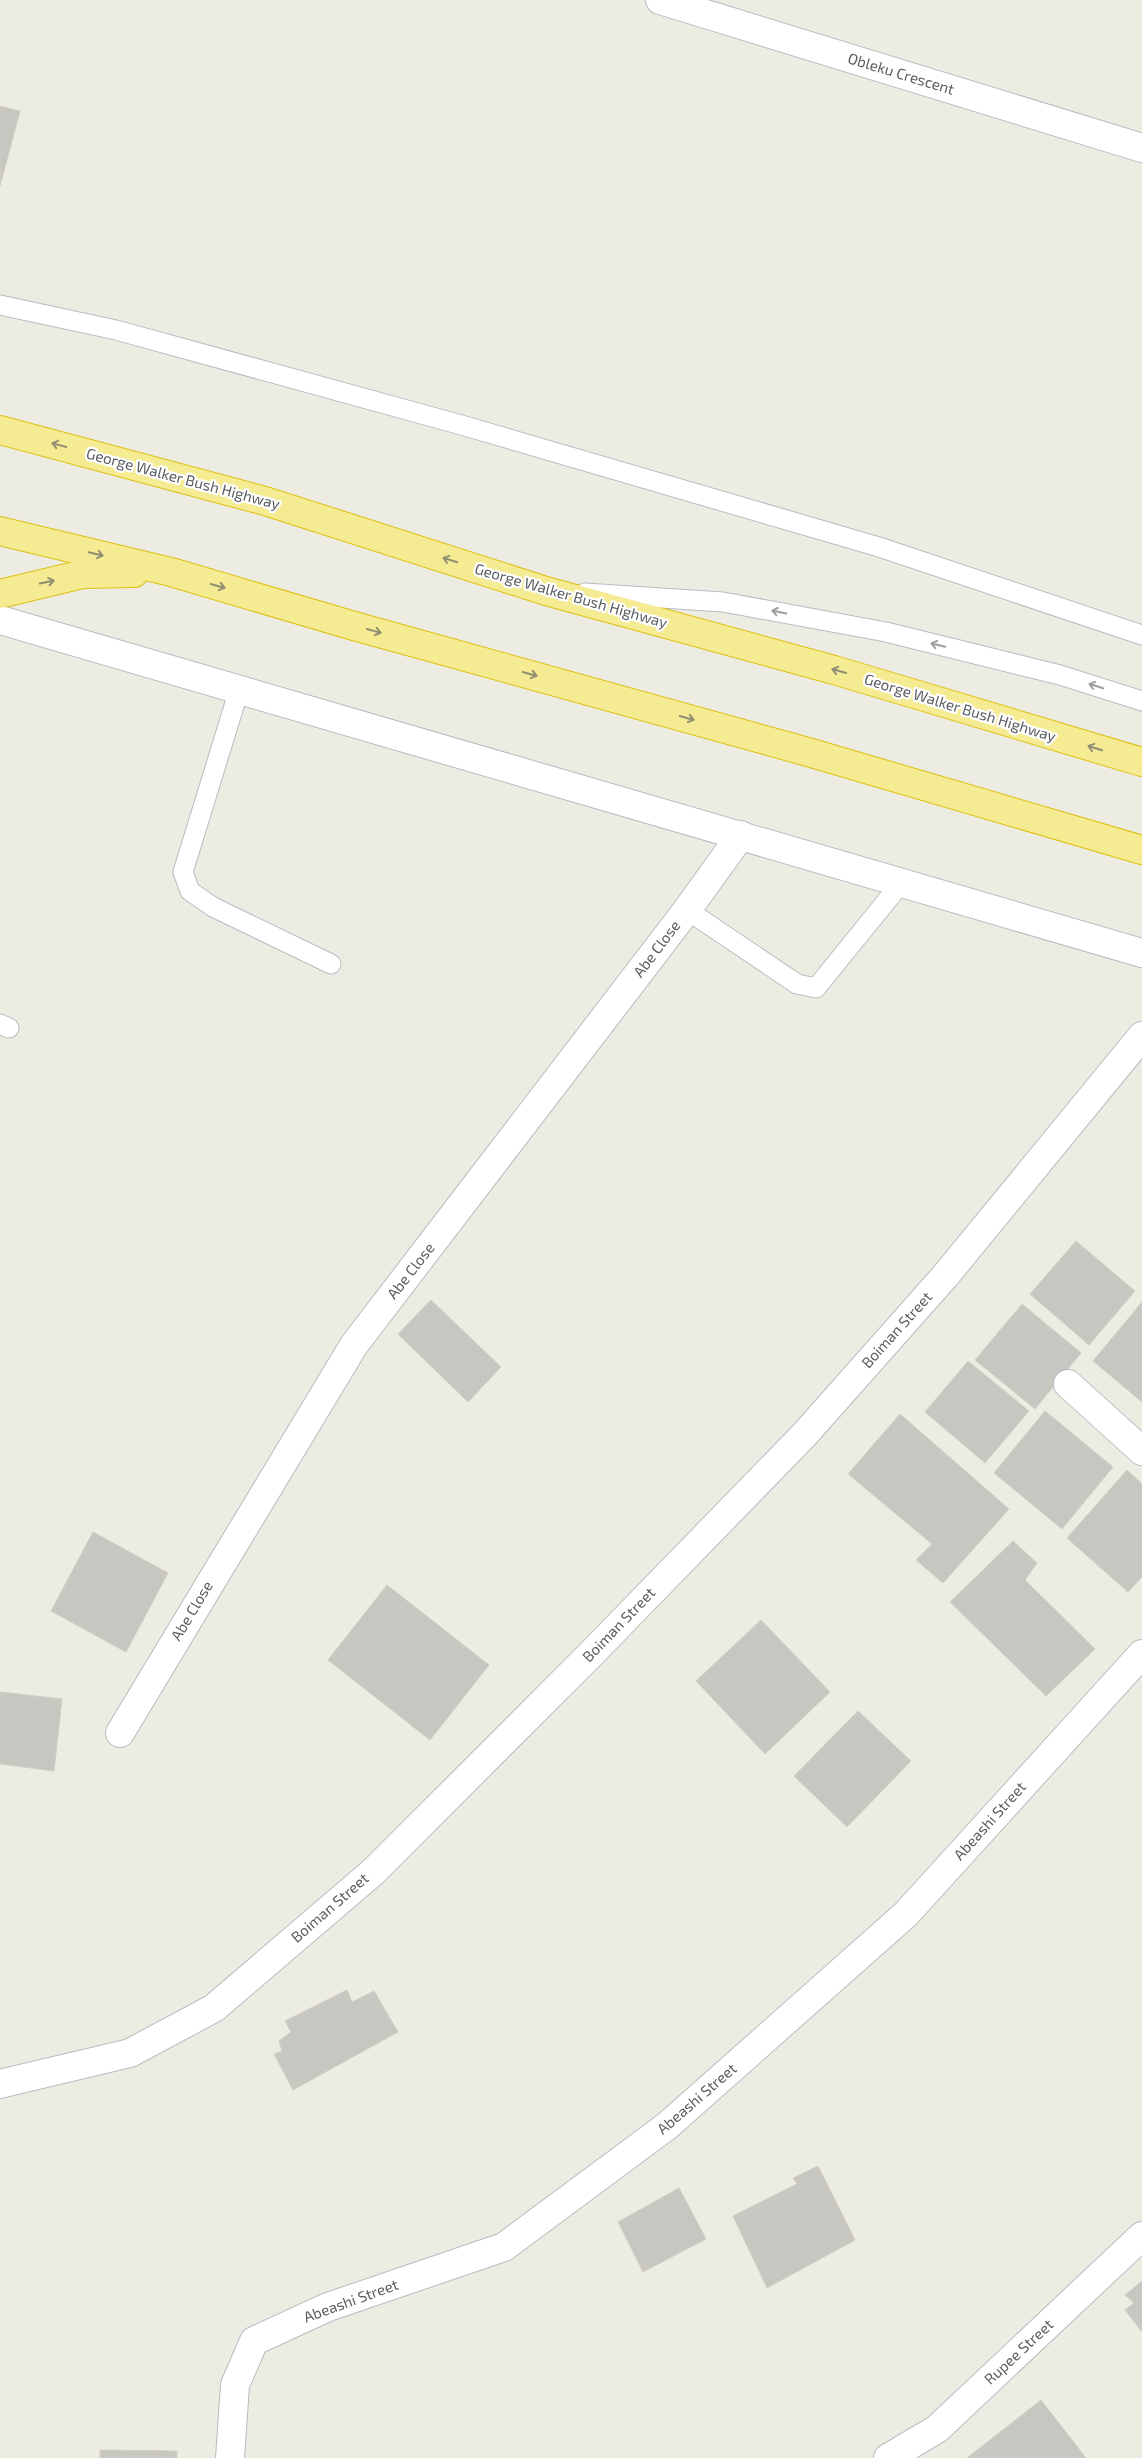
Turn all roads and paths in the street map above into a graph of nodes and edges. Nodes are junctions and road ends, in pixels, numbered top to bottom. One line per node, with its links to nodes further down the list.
1 (660, 0): 2 (street, Obleku Crescent)
2 (1142, 148)
3 (0, 304): 10 (lane)
4 (0, 430): 7 (highway, George Walker Bush Highway, one-way to 4)
5 (0, 531): 6 (highway, one-way to 6)
6 (171, 572): 8 (highway, one-way to 6); 15 (highway, one-way to 15)
7 (546, 590): 12 (lane, one-way to 7); 13 (highway, George Walker Bush Highway, one-way to 7)
8 (0, 594)
9 (0, 620): 11 (street)
10 (1142, 635)
11 (239, 690): 14 (street); 19 (lane)
12 (1142, 701)
13 (1142, 762)
14 (741, 835): 16 (street); 17 (street, Abe Close)
15 (1142, 850)
16 (902, 882): 17 (lane); 18 (street)
17 (688, 910): 24 (street, Abe Close)
18 (1142, 953)
19 (331, 964)
20 (1142, 1036): 25 (street, Boiman Street)
21 (1068, 1384): 22 (street)
22 (1142, 1451)
23 (1142, 1654): 27 (street, Abeashi Street)
24 (120, 1733)
25 (0, 2084)
26 (1142, 2236): 28 (street, Rupee Street)
27 (230, 2458)
28 (888, 2458)

